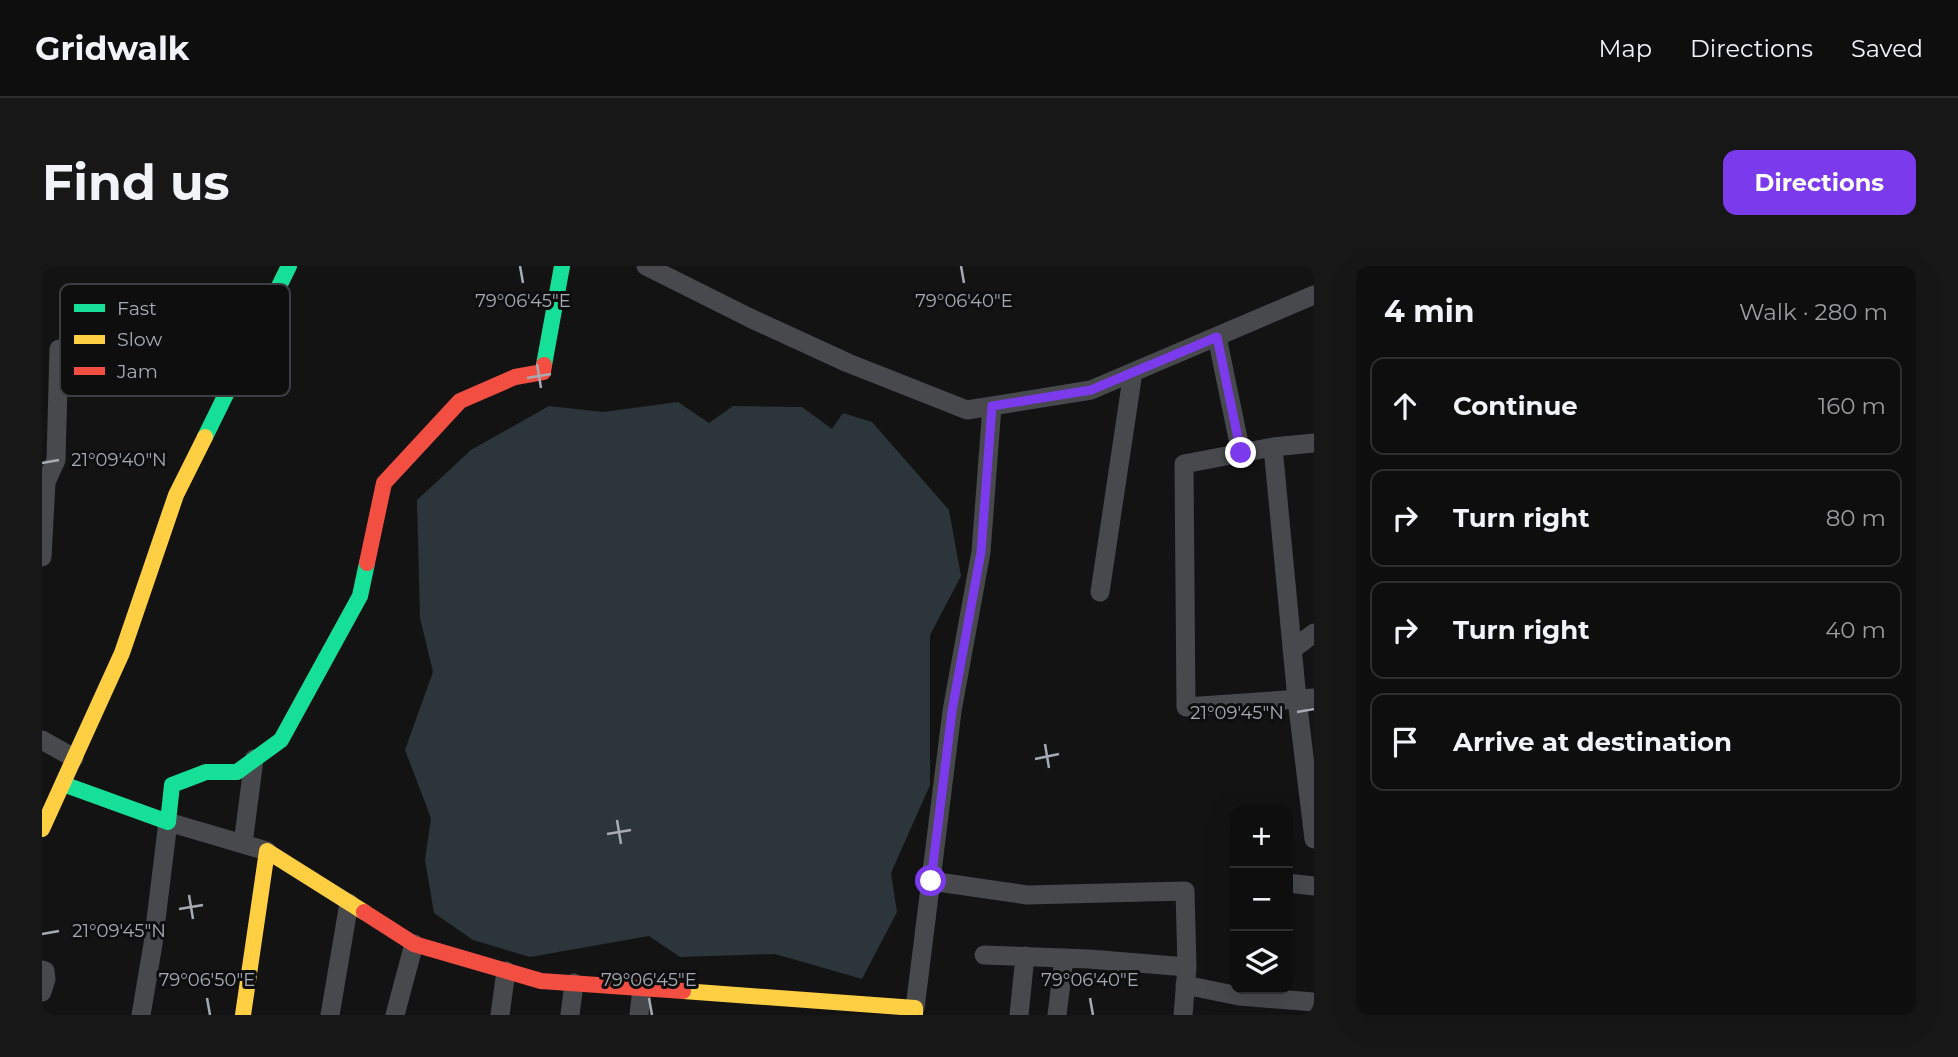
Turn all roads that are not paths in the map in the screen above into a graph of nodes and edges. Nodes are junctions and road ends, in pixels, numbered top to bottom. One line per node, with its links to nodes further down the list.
1 (289, 266): 4 (street)
2 (562, 266): 21 (street)
3 (646, 266): 10 (street)
4 (280, 284)
5 (1314, 295): 6 (street)
6 (1217, 337): 8 (street); 13 (street)
7 (59, 349): 14 (street)
8 (1133, 372): 10 (street); 15 (street)
9 (225, 396): 20 (street)
10 (992, 406): 28 (street)
11 (1314, 443): 12 (street)
12 (1273, 447): 13 (street); 17 (street)
13 (1241, 453): 18 (street)
14 (42, 557)
15 (1100, 592)
16 (1314, 633): 17 (street)
17 (1292, 650): 18 (street)
18 (1306, 699): 25 (street)
19 (42, 740): 20 (street)
20 (75, 758): 22 (street)
21 (254, 760): 23 (street); 26 (street)
22 (63, 784): 23 (street); 24 (street)
23 (168, 822): 26 (street); 44 (street)
24 (42, 830)
25 (1314, 839)
26 (243, 844): 27 (street)
27 (267, 851): 31 (street); 45 (street)
28 (931, 881): 38 (street); 43 (street)
29 (1293, 884): 30 (street)
30 (1314, 886)
31 (349, 902): 32 (street); 46 (street)
32 (414, 944): 37 (street); 47 (street)
33 (984, 954): 34 (street)
34 (1025, 956): 35 (street); 51 (street)
35 (1064, 958): 38 (street); 52 (street)
36 (42, 970): 41 (street)
37 (506, 971): 39 (street); 48 (street)
38 (1186, 976): 42 (street); 53 (street)
39 (574, 984): 40 (street); 49 (street)
40 (642, 988): 43 (street); 50 (street)
41 (42, 992)
42 (1314, 1002)
43 (915, 1012)
44 (142, 1015)
45 (243, 1015)
46 (330, 1015)
47 (395, 1015)
48 (500, 1015)
49 (570, 1015)
50 (639, 1015)
51 (1019, 1015)
52 (1058, 1015)
53 (1183, 1015)

